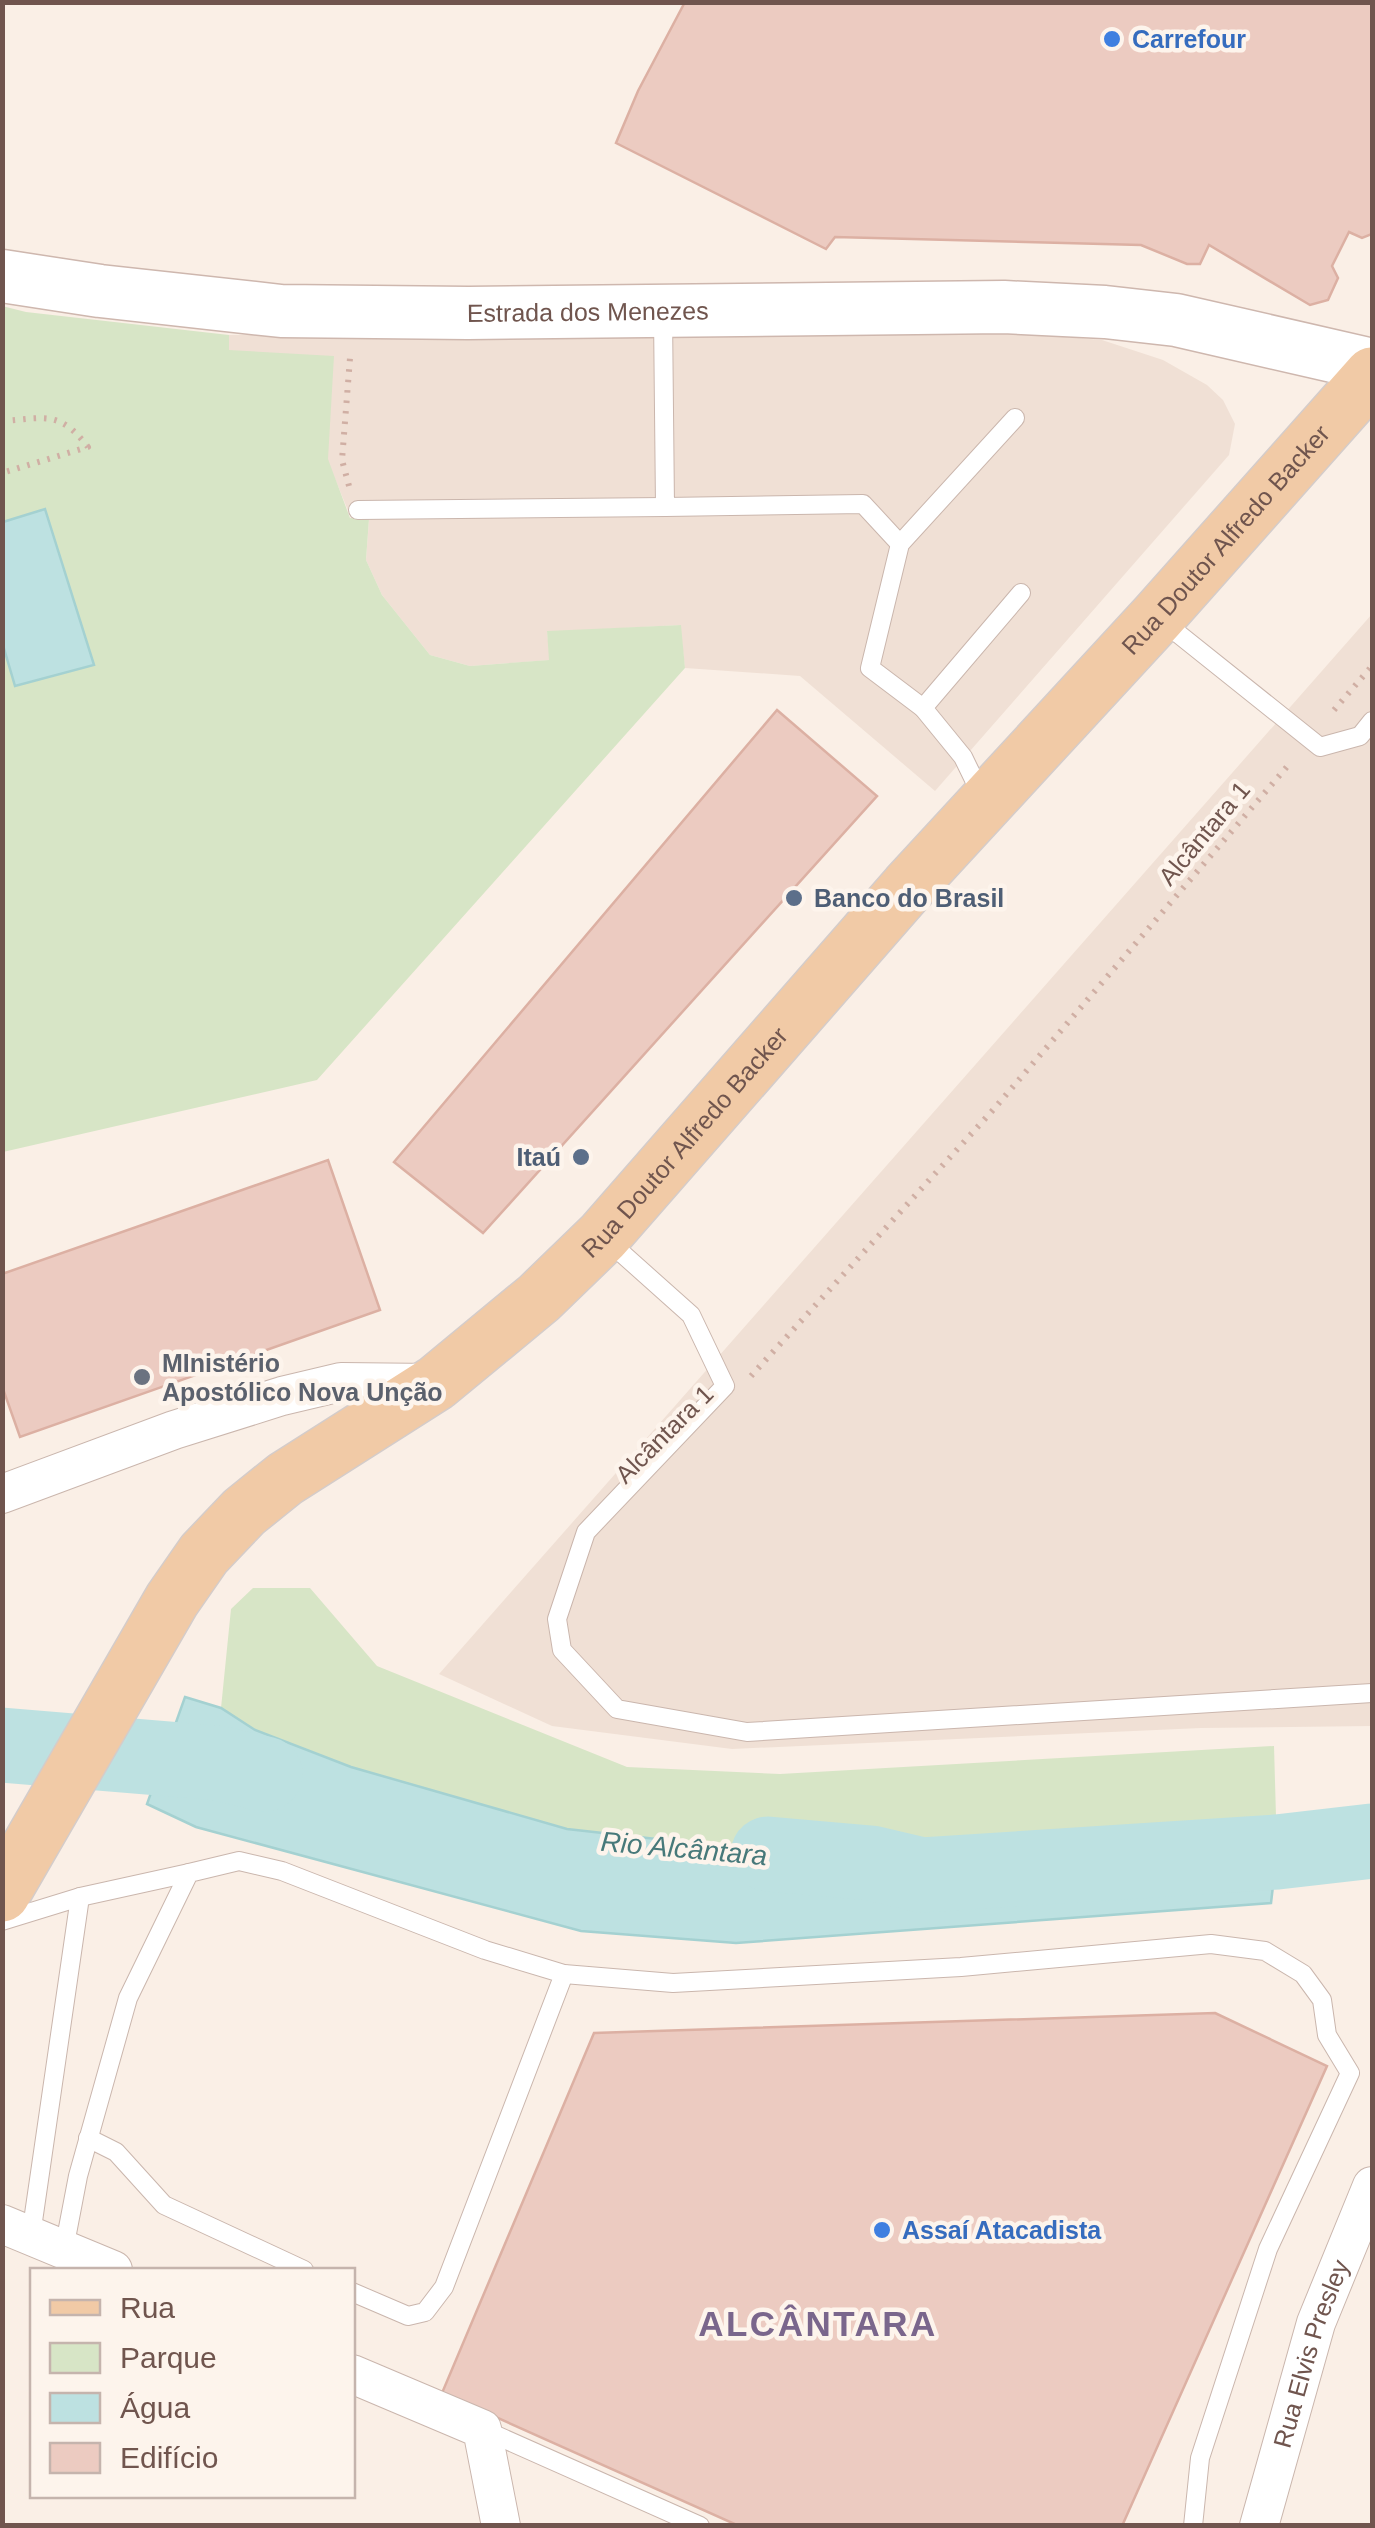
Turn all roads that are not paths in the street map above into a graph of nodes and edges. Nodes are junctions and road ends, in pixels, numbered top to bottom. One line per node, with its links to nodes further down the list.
1 (2, 276): 2 (main road, Estrada dos Menezes)
2 (663, 310): 3 (main road, Estrada dos Menezes); 5 (lane)
3 (1363, 382): 9 (main road, Rua Doutor Alfredo Backer)
4 (1015, 418): 7 (lane)
5 (665, 507): 6 (lane); 7 (lane)
6 (358, 510)
7 (900, 544): 10 (lane)
8 (1021, 593): 10 (lane)
9 (1157, 617): 11 (lane); 12 (main road, Rua Doutor Alfredo Backer)
10 (923, 708): 12 (lane)
11 (1372, 721)
12 (985, 802): 13 (main road, Rua Doutor Alfredo Backer)
13 (603, 1236): 14 (main road, Rua Doutor Alfredo Backer); 16 (lane)
14 (436, 1383): 15 (street); 19 (main road, Rua Doutor Alfredo Backer)
15 (2, 1494)
16 (1372, 1692)
17 (189, 1874): 18 (lane); 20 (lane); 21 (lane)
18 (80, 1897): 19 (lane); 23 (lane)
19 (5, 1898)
20 (564, 1974): 26 (lane); 31 (lane)
21 (88, 2138): 23 (lane); 25 (lane)
22 (1372, 2186): 32 (street, Rua Elvis Presley)
23 (32, 2236): 24 (street)
24 (108, 2268)
25 (300, 2268)
26 (355, 2293)
27 (355, 2375): 28 (street)
28 (482, 2429): 29 (street); 30 (lane)
29 (501, 2526)
30 (700, 2526)
31 (1193, 2526)
32 (1259, 2526)

